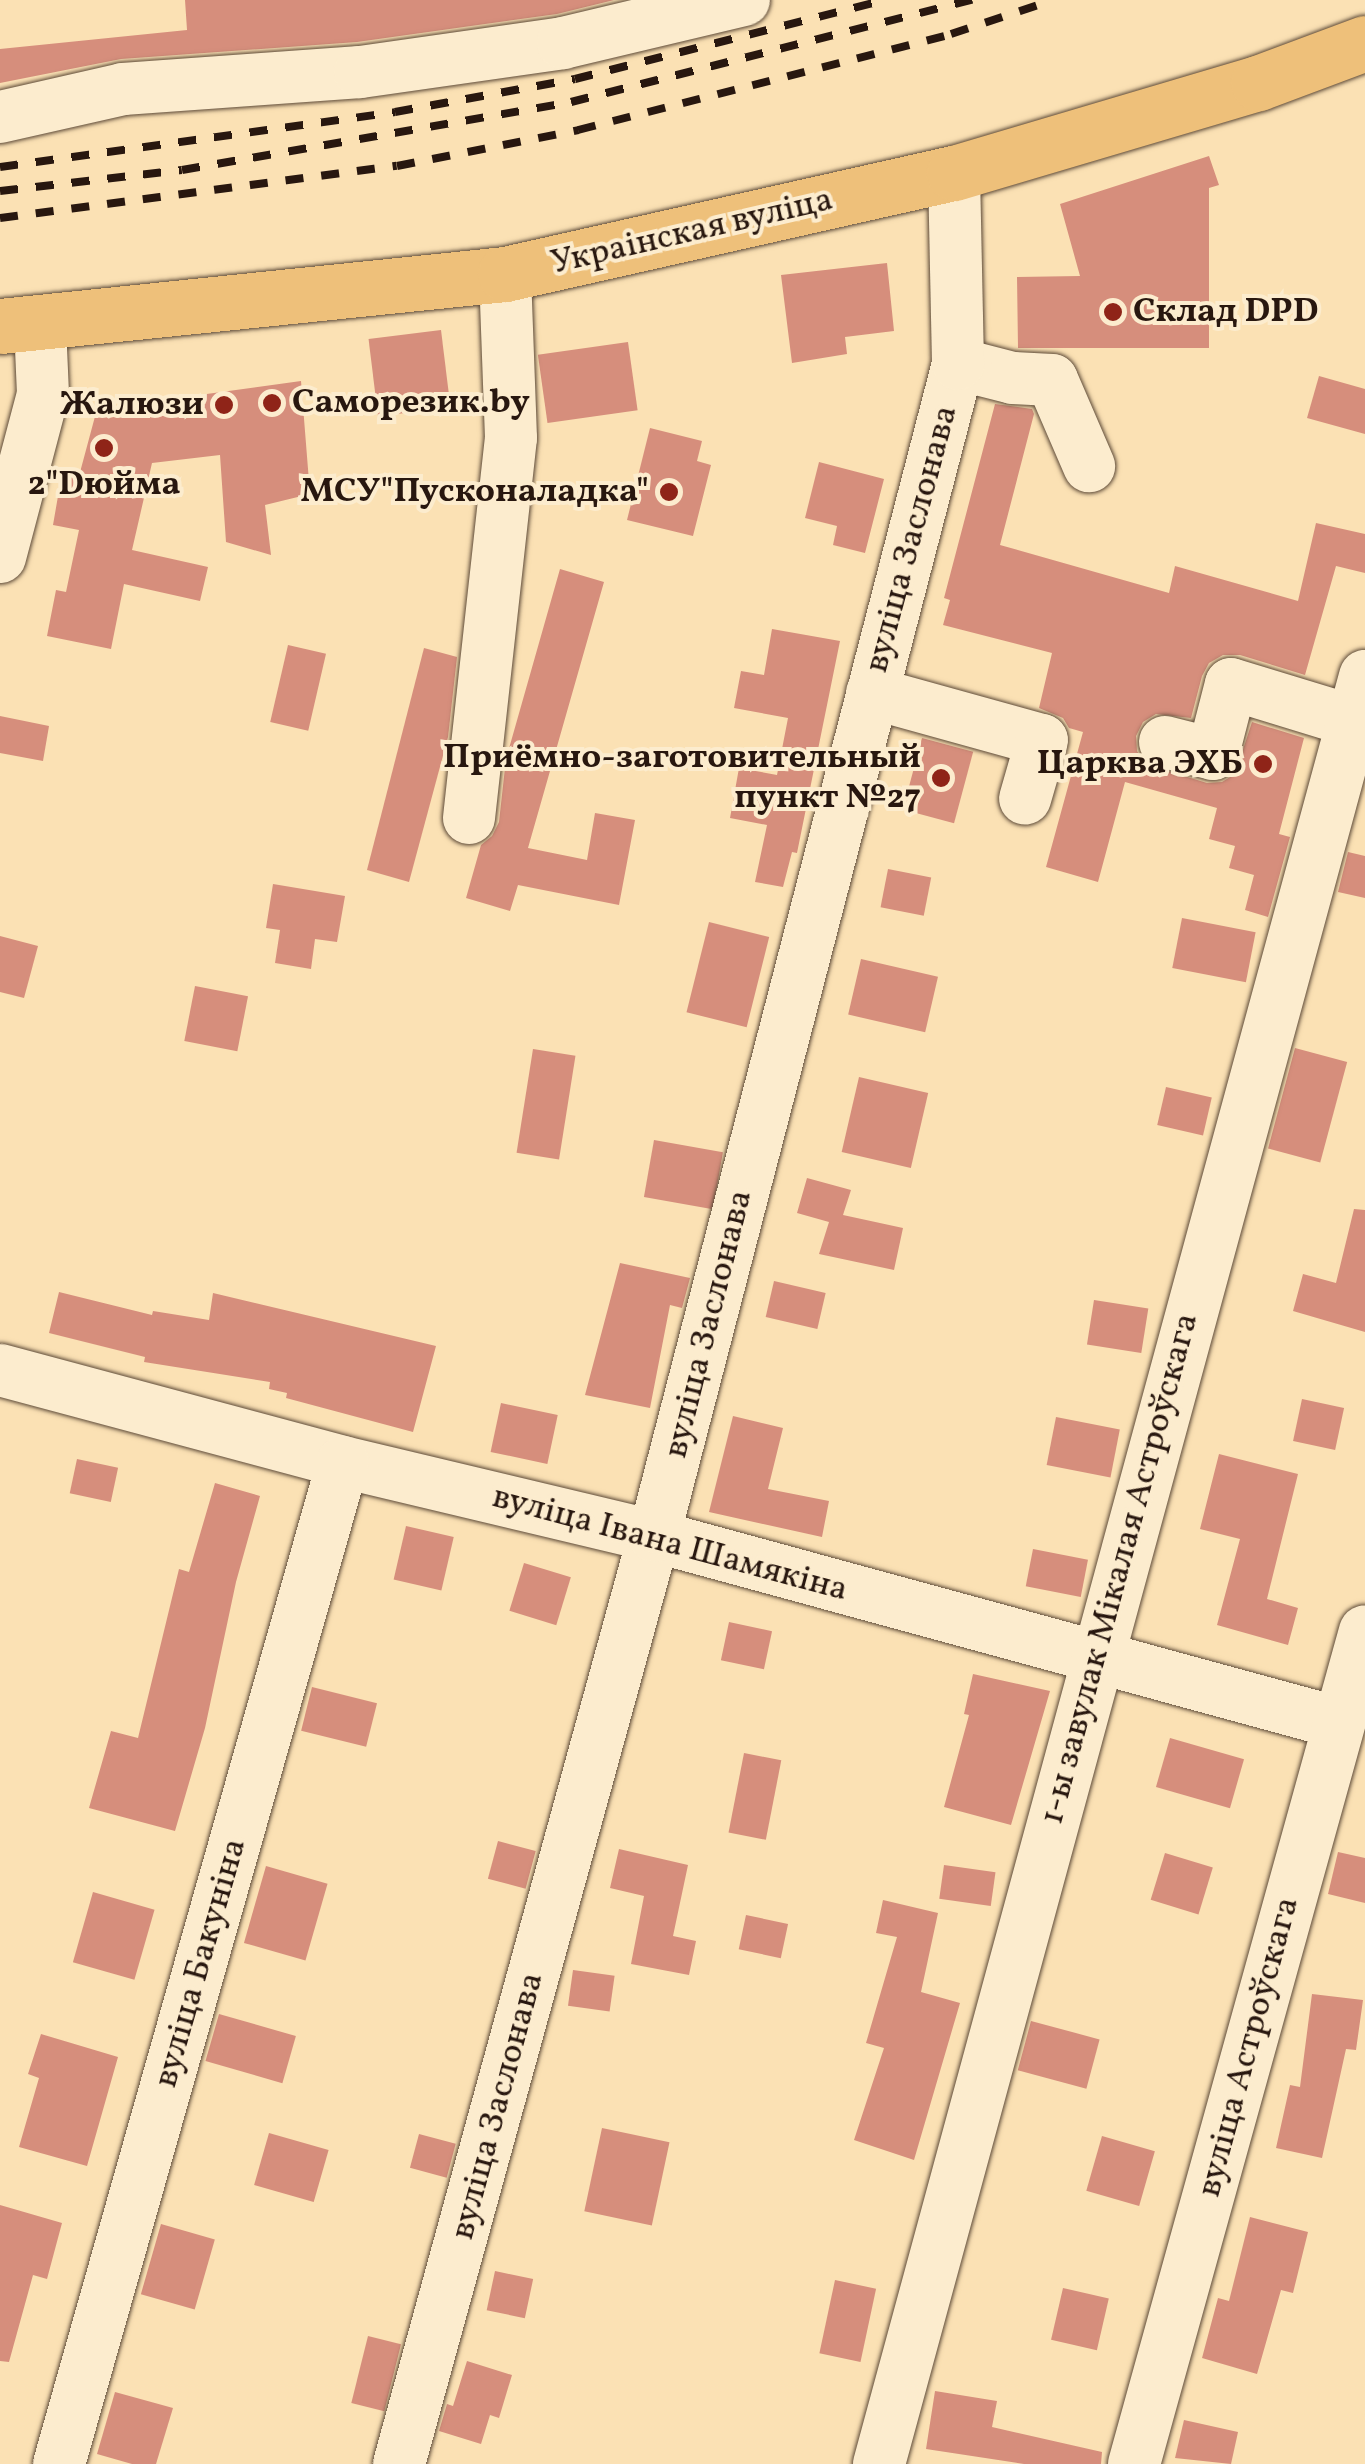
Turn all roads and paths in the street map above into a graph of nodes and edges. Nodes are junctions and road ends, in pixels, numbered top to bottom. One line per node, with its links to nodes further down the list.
1 (744, 0): 3 (street)
2 (1365, 44): 4 (main road, Украінская вуліца)
3 (0, 118)
4 (954, 174): 5 (main road, Украінская вуліца); 7 (street, вуліца Заслонава)
5 (505, 274): 6 (main road, Украінская вуліца); 14 (street)
6 (20, 325): 9 (street)
7 (958, 364): 8 (street); 10 (street, вуліца Заслонава)
8 (1089, 466)
9 (0, 558)
10 (872, 693): 13 (street); 17 (street, вуліца Заслонава)
11 (1359, 699): 12 (street); 19 (street, 1-ы завулак Мікалая Астроўскага)
12 (1165, 742)
13 (1025, 799)
14 (469, 818)
15 (0, 1370): 16 (street, вуліца Івана Шамякіна)
16 (343, 1462): 17 (street, вуліца Івана Шамякіна); 21 (street, вуліца Бакуніна)
17 (654, 1536): 19 (street, вуліца Івана Шамякіна); 22 (street, вуліца Заслонава)
18 (1365, 1631): 20 (street, вуліца Астроўскага)
19 (1095, 1658): 20 (street, вуліца Івана Шамякіна); 23 (street, 1-ы завулак Мікалая Астроўскага)
20 (1339, 1723): 24 (street, вуліца Астроўскага)
21 (59, 2464)
22 (399, 2464)
23 (879, 2464)
24 (1134, 2464)

